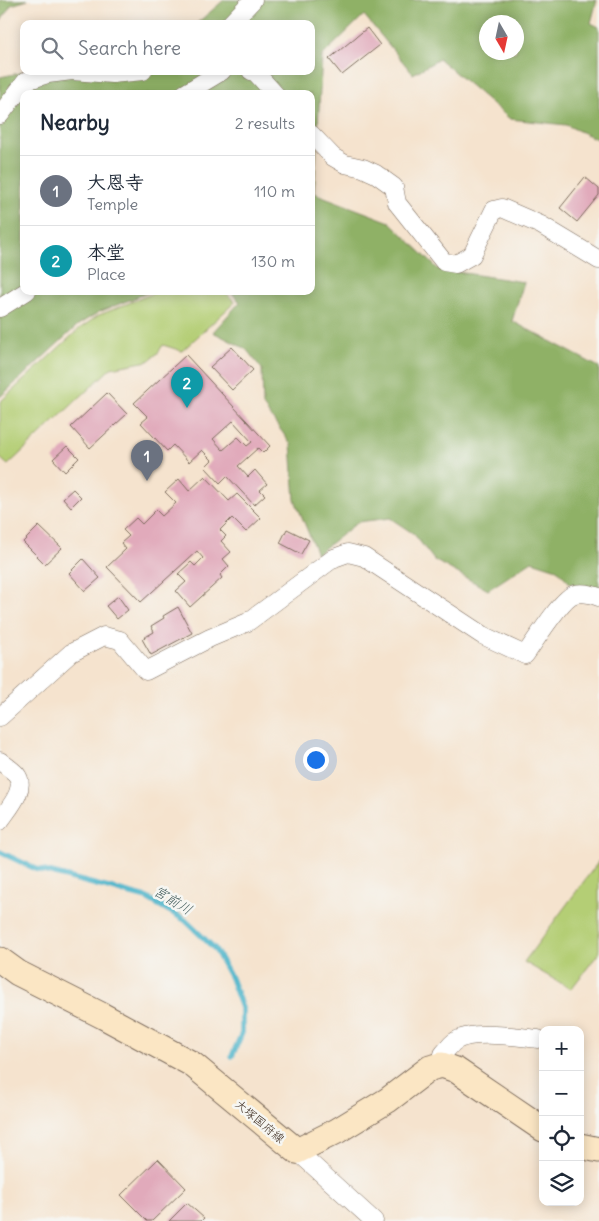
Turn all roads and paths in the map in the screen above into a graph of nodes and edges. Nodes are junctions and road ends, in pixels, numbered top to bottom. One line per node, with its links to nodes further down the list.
1 (253, 0): 2 (street)
2 (234, 20)
3 (45, 75): 8 (street)
4 (215, 75): 6 (street)
5 (258, 75): 7 (street)
6 (191, 90)
7 (271, 90)
8 (0, 115)
9 (315, 138): 10 (street)
10 (599, 260)
11 (21, 295): 12 (street)
12 (0, 308)
13 (599, 596): 14 (street)
14 (0, 717)
15 (0, 761): 16 (street)
16 (0, 821)
17 (0, 960): 23 (main road, 大塚国府線)
18 (538, 1040): 19 (street)
19 (442, 1065): 20 (main road); 23 (main road, 大塚国府線)
20 (539, 1126)
21 (584, 1147): 22 (main road)
22 (599, 1150)
23 (297, 1151): 24 (street)
24 (367, 1219)

